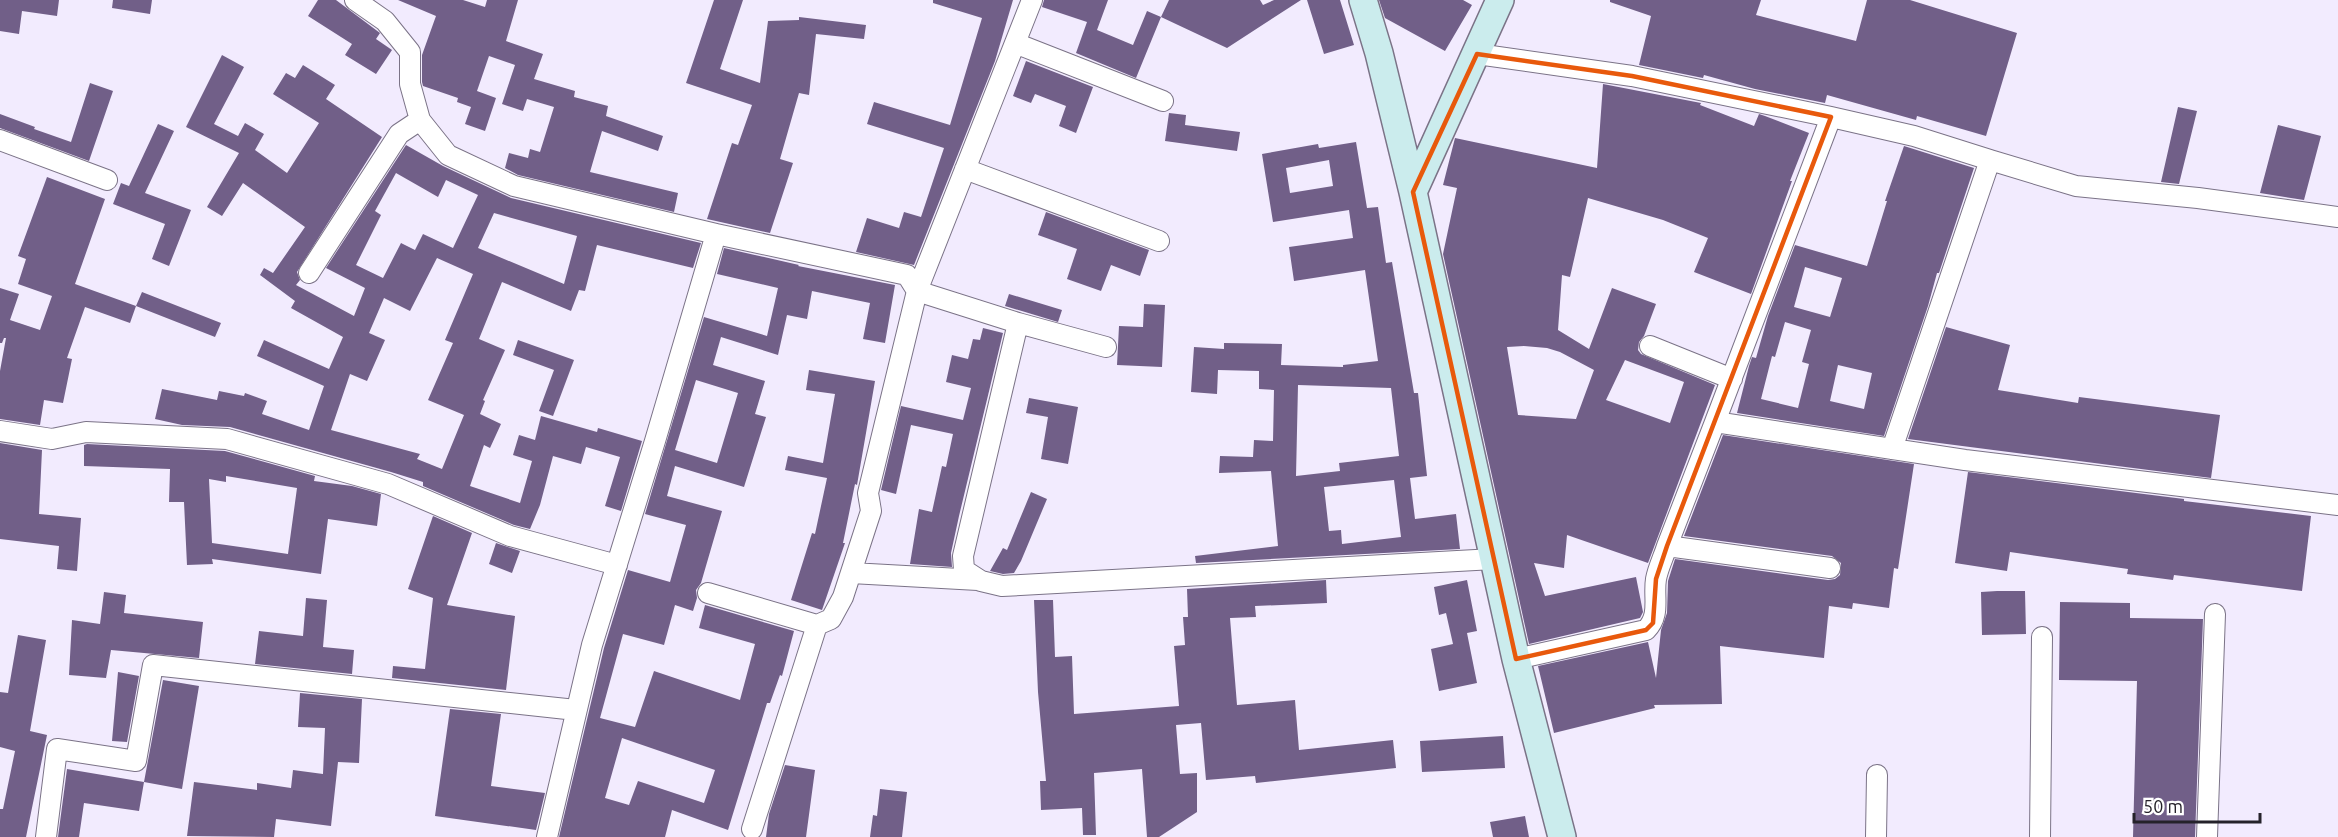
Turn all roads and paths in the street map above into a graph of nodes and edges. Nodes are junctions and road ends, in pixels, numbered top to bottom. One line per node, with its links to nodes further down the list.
1 (355, 0): 9 (street)
2 (1032, 0): 5 (street)
3 (1363, 0): 14 (street)
4 (1500, 0): 6 (street)
5 (1015, 43): 7 (street); 12 (street)
6 (1477, 54): 8 (street); 14 (street)
7 (1163, 100)
8 (1832, 117): 11 (street); 23 (street)
9 (420, 120): 16 (street); 18 (street)
10 (0, 140): 13 (street)
11 (1990, 160): 15 (street); 26 (street)
12 (965, 169): 17 (street); 19 (street)
13 (107, 180)
14 (1413, 192): 29 (street)
15 (2338, 217)
16 (716, 234): 19 (street); 30 (street)
17 (1159, 241)
18 (309, 273)
19 (917, 291): 20 (street); 32 (street)
20 (1018, 323): 22 (street); 33 (street)
21 (1650, 346): 23 (street)
22 (1106, 347)
23 (1732, 379): 24 (street)
24 (1715, 422): 26 (street); 28 (street)
25 (0, 431): 30 (street)
26 (1892, 449): 27 (street)
27 (2338, 505)
28 (1667, 546): 31 (street); 38 (street)
29 (1494, 560): 33 (street); 38 (street)
30 (617, 565): 39 (street)
31 (1830, 568)
32 (851, 573): 33 (street); 36 (street)
33 (981, 581)
34 (708, 593): 36 (street)
35 (2215, 614): 47 (street)
36 (818, 625): 41 (street)
37 (2042, 637): 46 (street)
38 (1516, 659): 44 (street)
39 (576, 710): 42 (street); 43 (street)
40 (1877, 775): 45 (street)
41 (752, 829)
42 (46, 837)
43 (546, 837)
44 (1562, 837)
45 (1876, 837)
46 (2040, 837)
47 (2207, 837)

